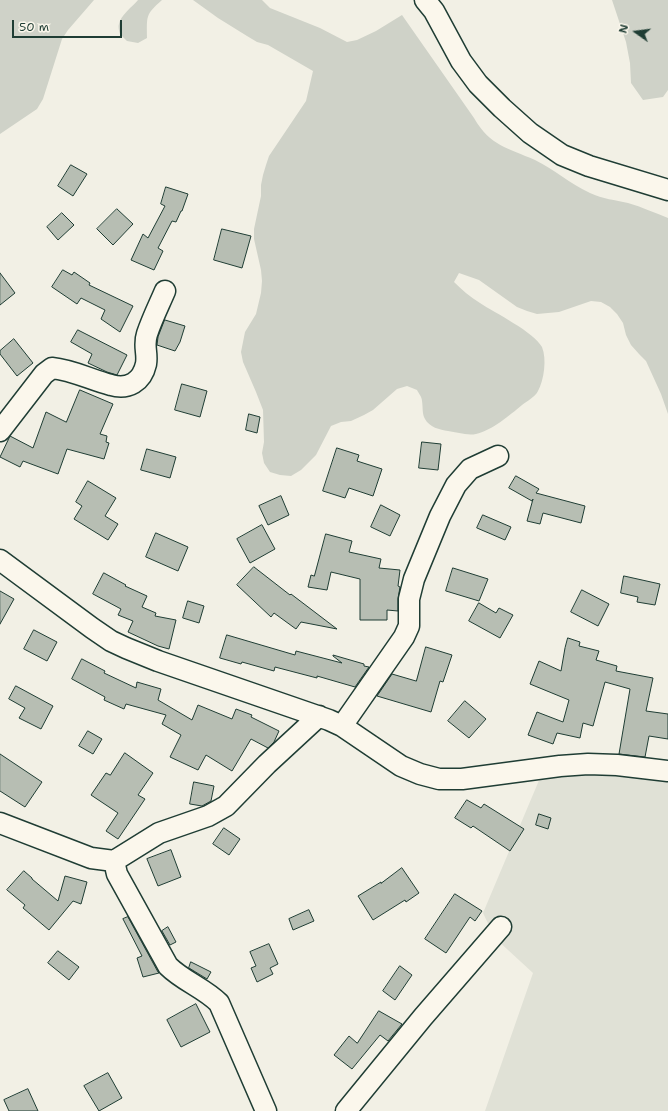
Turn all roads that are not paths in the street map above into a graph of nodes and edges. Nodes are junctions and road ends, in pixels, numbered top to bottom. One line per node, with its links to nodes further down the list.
1 (425, 0): 2 (street)
2 (668, 190)
3 (165, 291): 4 (street)
4 (0, 431)
5 (498, 456): 8 (street)
6 (0, 560): 7 (street)
7 (319, 716): 8 (street); 11 (street)
8 (342, 726): 9 (street)
9 (668, 771)
10 (0, 823): 11 (street)
11 (114, 861): 13 (street)
12 (501, 927): 14 (street)
13 (259, 1109)
14 (346, 1111)

